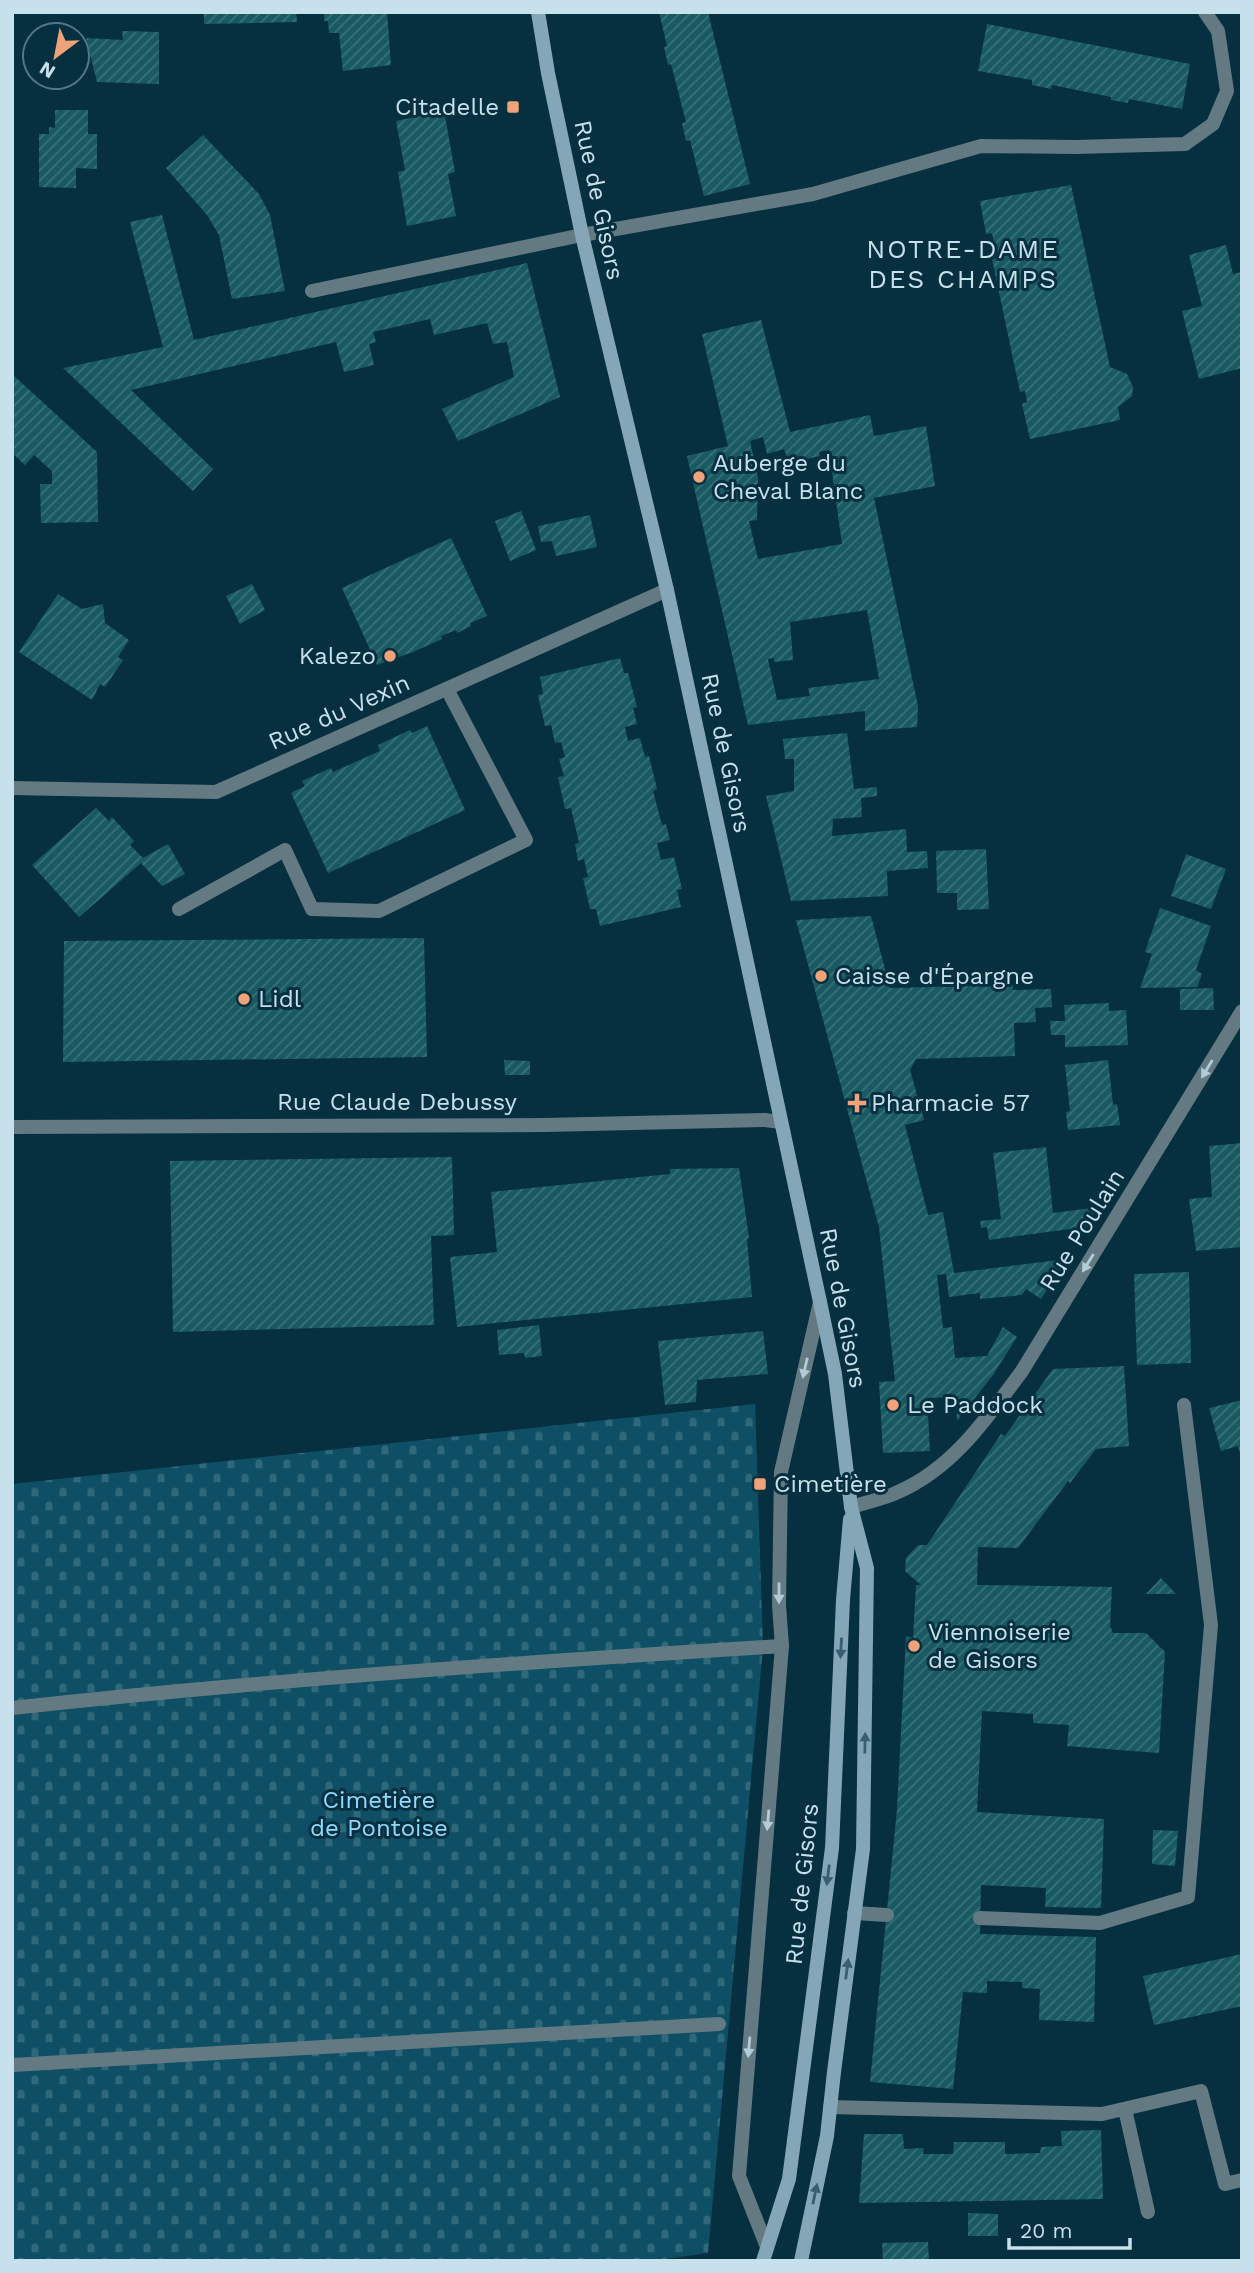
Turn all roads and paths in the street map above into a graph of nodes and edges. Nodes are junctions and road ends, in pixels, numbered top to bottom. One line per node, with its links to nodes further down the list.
1 (538, 12): 3 (main road, Rue de Gisors)
2 (1205, 12): 3 (street)
3 (582, 235): 4 (street); 5 (main road, Rue de Gisors)
4 (312, 291)
5 (667, 590): 6 (street, Rue du Vexin); 10 (main road, Rue de Gisors)
6 (447, 689): 7 (street, Rue du Vexin); 8 (street)
7 (12, 788)
8 (179, 909)
9 (1242, 1011): 14 (street, Rue Poulain, one-way to 14)
10 (781, 1122): 11 (street, Rue Claude Debussy); 12 (main road, Rue de Gisors)
11 (12, 1127)
12 (820, 1302): 14 (main road, Rue de Gisors); 15 (street, one-way to 15)
13 (1184, 1405): 19 (street)
14 (851, 1507): 17 (main road, Rue de Gisors, one-way to 14); 26 (main road, Rue de Gisors, one-way to 26)
15 (782, 1646): 16 (street); 26 (street, one-way to 26)
16 (12, 1708)
17 (854, 1913): 18 (street); 22 (main road, Rue de Gisors, one-way to 17)
18 (887, 1915)
19 (981, 1918)
20 (719, 2024): 21 (street)
21 (12, 2065)
22 (830, 2107): 23 (street); 27 (main road, Rue de Gisors, one-way to 22)
23 (1125, 2109): 24 (street); 25 (street)
24 (1242, 2180)
25 (1148, 2212)
26 (765, 2254)
27 (801, 2261)

